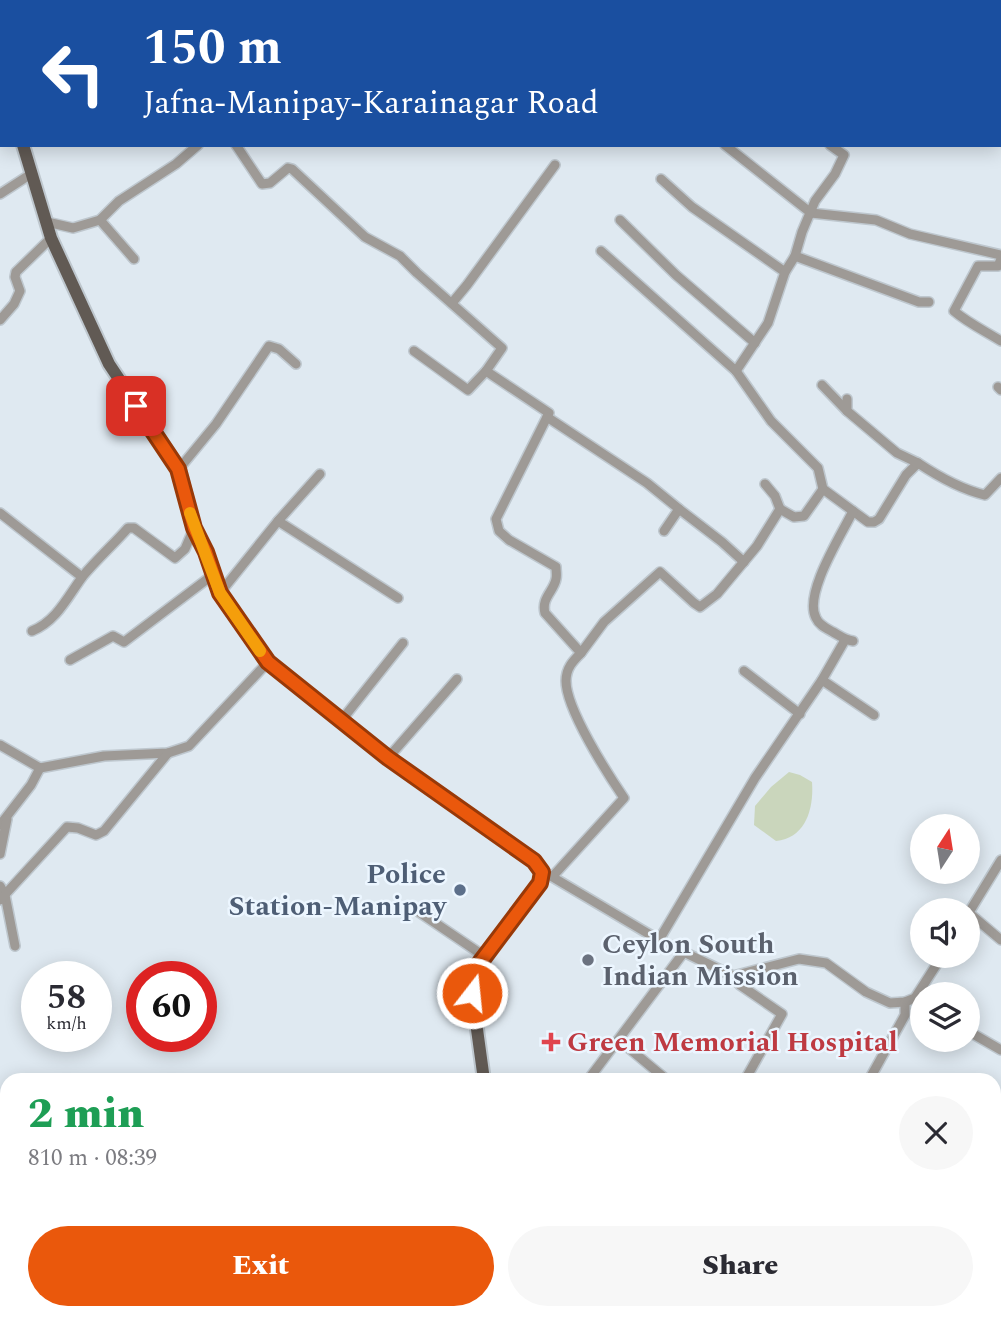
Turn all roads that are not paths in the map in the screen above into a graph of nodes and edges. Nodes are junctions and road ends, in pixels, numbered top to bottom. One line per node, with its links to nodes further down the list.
1 (24, 147): 7 (main road)
2 (196, 147): 11 (street)
3 (237, 147): 21 (street)
4 (728, 147): 10 (street)
5 (833, 147): 10 (street)
6 (555, 165): 21 (street)
7 (31, 174): 9 (street); 13 (main road)
8 (661, 179): 19 (street)
9 (0, 194)
10 (811, 213): 16 (street); 17 (street)
11 (100, 220): 13 (street); 18 (street)
12 (620, 220): 24 (street)
13 (47, 222): 14 (main road)
14 (51, 238): 22 (street); 34 (main road)
15 (601, 251): 28 (street)
16 (794, 256): 19 (street); 20 (street)
17 (1001, 257): 23 (street)
18 (134, 259)
19 (785, 272): 24 (street)
20 (929, 302)
21 (452, 303): 27 (street)
22 (0, 320)
23 (1001, 341)
24 (755, 343): 28 (street)
25 (414, 351): 27 (street)
26 (296, 364): 34 (street)
27 (486, 371): 32 (street)
28 (736, 371): 38 (street)
29 (822, 386): 31 (street)
30 (847, 399): 31 (street)
31 (847, 411): 33 (street)
32 (547, 417): 39 (street); 53 (street)
33 (918, 463): 36 (street); 41 (street)
34 (178, 469): 44 (main road)
35 (320, 474): 43 (street)
36 (1001, 478)
37 (765, 484): 40 (street)
38 (824, 489): 40 (street); 41 (street)
39 (679, 509): 45 (street); 46 (street)
40 (780, 509): 46 (street)
41 (853, 510): 58 (street)
42 (0, 513): 48 (street)
43 (278, 521): 49 (street); 50 (street)
44 (194, 528): 47 (main road); 48 (street)
45 (664, 531)
46 (744, 562): 53 (street)
47 (214, 574): 49 (main road); 54 (street)
48 (82, 577): 51 (street)
49 (220, 593): 55 (main road)
50 (398, 598)
51 (32, 631)
52 (403, 643): 61 (street)
53 (581, 653): 70 (street)
54 (70, 660)
55 (268, 662): 61 (main road); 63 (street)
56 (744, 671): 59 (street)
57 (457, 679): 64 (street)
58 (822, 680): 59 (street); 60 (street)
59 (800, 714): 75 (street)
60 (874, 715)
61 (341, 721): 64 (main road)
62 (0, 745): 65 (street)
63 (168, 753): 65 (street); 71 (street)
64 (388, 758): 70 (main road)
65 (40, 768): 66 (street)
66 (8, 814): 67 (street); 68 (street)
67 (0, 825)
68 (0, 854)
69 (1001, 860): 72 (street)
70 (548, 874): 75 (street); 79 (main road)
71 (2, 894): 77 (street)
72 (977, 898)
73 (413, 908): 79 (street)
74 (980, 923): 76 (street)
75 (660, 940): 78 (street)
76 (1001, 940)
77 (15, 946)
78 (684, 952): 80 (street); 84 (street)
79 (484, 956): 86 (main road)
80 (733, 976): 82 (street); 89 (street)
81 (910, 1001): 82 (street)
82 (905, 1002): 90 (street)
83 (980, 1038): 85 (street)
84 (619, 1040): 87 (street); 88 (street)
85 (1001, 1050)
86 (483, 1073)
87 (593, 1073)
88 (659, 1073)
89 (749, 1073)
90 (873, 1073)

